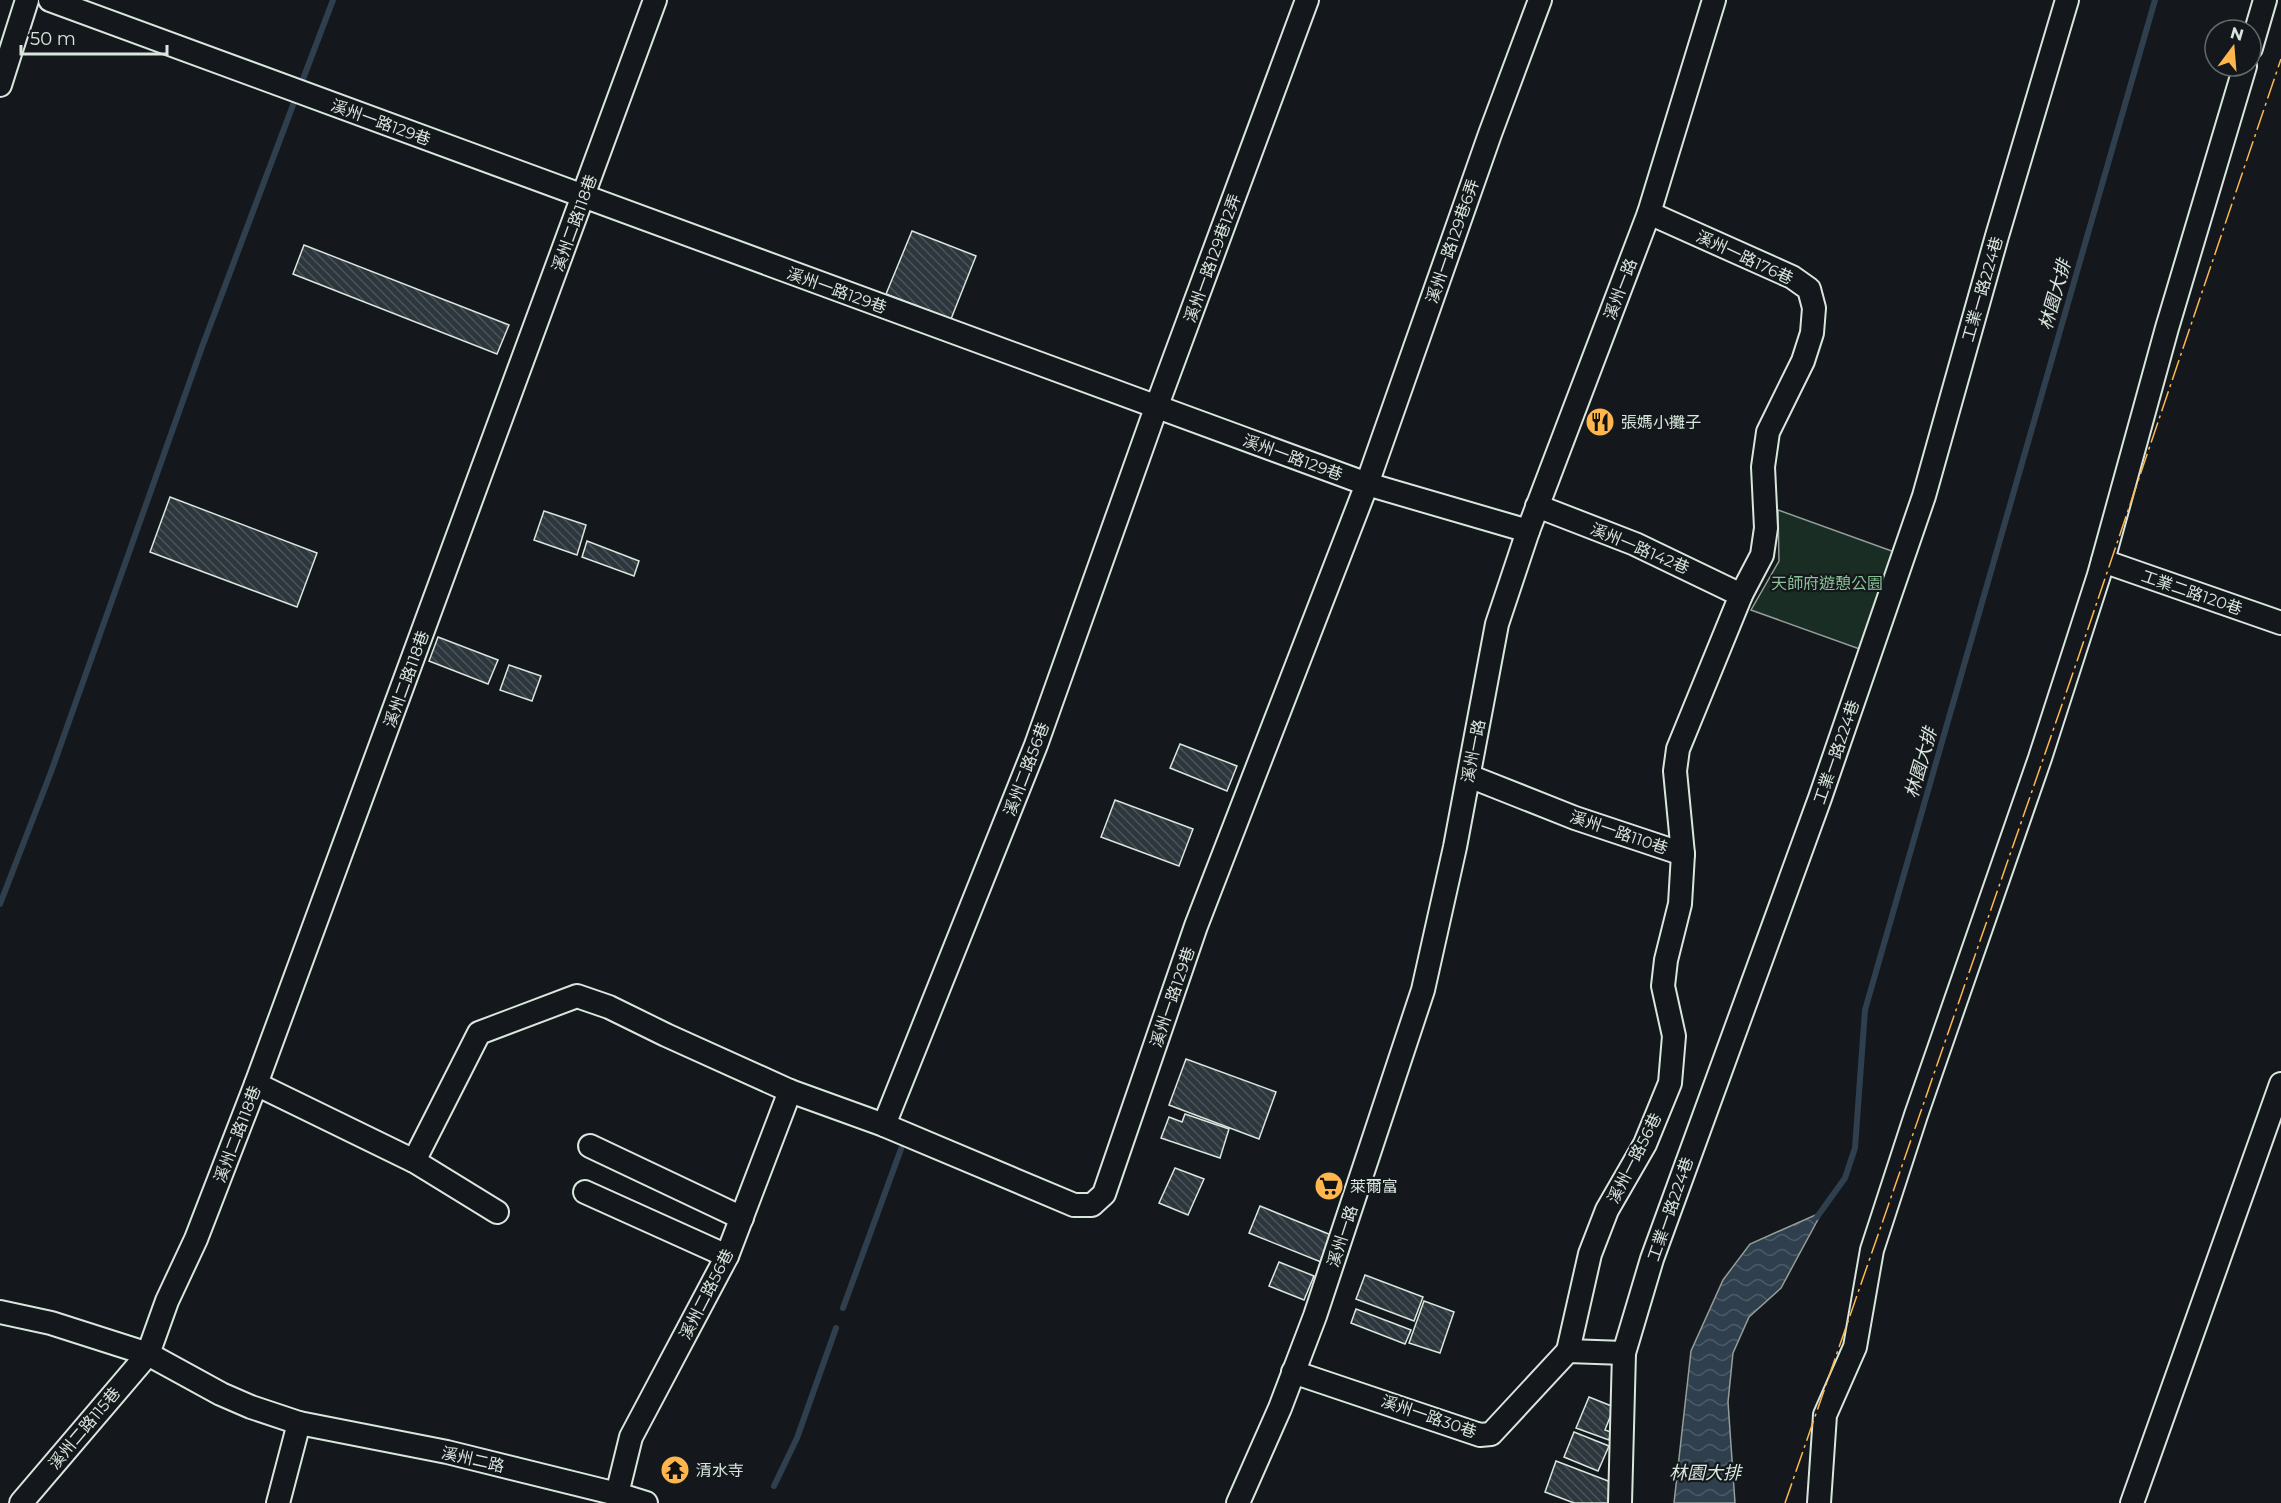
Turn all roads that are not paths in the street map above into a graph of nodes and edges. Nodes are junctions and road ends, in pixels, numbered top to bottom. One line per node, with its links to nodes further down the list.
1 (27, 0): 11 (street)
2 (50, 0): 12 (street, 溪州一路129巷)
3 (655, 0): 12 (street, 溪州二路118巷)
4 (1307, 0): 14 (street, 溪州一路129巷12弄)
5 (1540, 0): 15 (street, 溪州一路129巷6弄)
6 (1714, 0): 13 (street, 溪州一路)
7 (2067, 0): 36 (street, 工業一路224巷)
8 (2265, 0): 9 (street)
9 (2260, 18)
10 (2242, 78): 18 (street)
11 (0, 85)
12 (583, 196): 14 (street, 溪州一路129巷); 23 (street, 溪州二路118巷)
13 (1649, 213): 16 (street, 溪州一路); 19 (street, 溪州一路176巷)
14 (1156, 408): 15 (street, 溪州一路129巷); 26 (street, 溪州二路56巷)
15 (1367, 484): 17 (street, 溪州一路129巷); 26 (street, 溪州一路129巷)
16 (1537, 506): 17 (street, 溪州一路); 19 (street, 溪州一路142巷)
17 (1528, 531): 21 (street, 溪州一路)
18 (2103, 561): 20 (street, 工業二路120巷); 46 (street)
19 (1742, 596): 22 (street, 溪州一路110巷)
20 (2281, 623)
21 (1469, 776): 22 (street, 溪州一路110巷); 38 (street, 溪州一路)
22 (1683, 854): 33 (street, 溪州一路56巷)
23 (256, 1084): 28 (street); 37 (street, 溪州二路118巷)
24 (2281, 1084): 47 (street)
25 (790, 1091): 26 (street, 溪州一路129巷); 28 (street, 溪州一路129巷); 31 (street, 溪州二路56巷)
26 (884, 1125)
27 (590, 1146): 31 (street)
28 (414, 1161): 30 (street)
29 (585, 1192): 32 (street)
30 (497, 1212)
31 (742, 1218): 32 (street, 溪州二路56巷)
32 (727, 1256): 40 (street, 溪州二路56巷)
33 (1584, 1284): 35 (street, 溪州一路30巷)
34 (0, 1312): 37 (street, 溪州二路)
35 (1568, 1351): 36 (street); 38 (street, 溪州一路30巷)
36 (1624, 1353): 45 (street, 工業一路224巷)
37 (148, 1354): 39 (street, 溪州二路); 41 (street, 溪州二路115巷)
38 (1293, 1372): 44 (street, 溪州一路)
39 (299, 1423): 40 (street, 溪州二路); 42 (street)
40 (608, 1496): 43 (street, 溪州二路)
41 (21, 1503)
42 (278, 1503)
43 (646, 1503)
44 (1238, 1503)
45 (1620, 1503)
46 (1820, 1503)
47 (2132, 1503)

